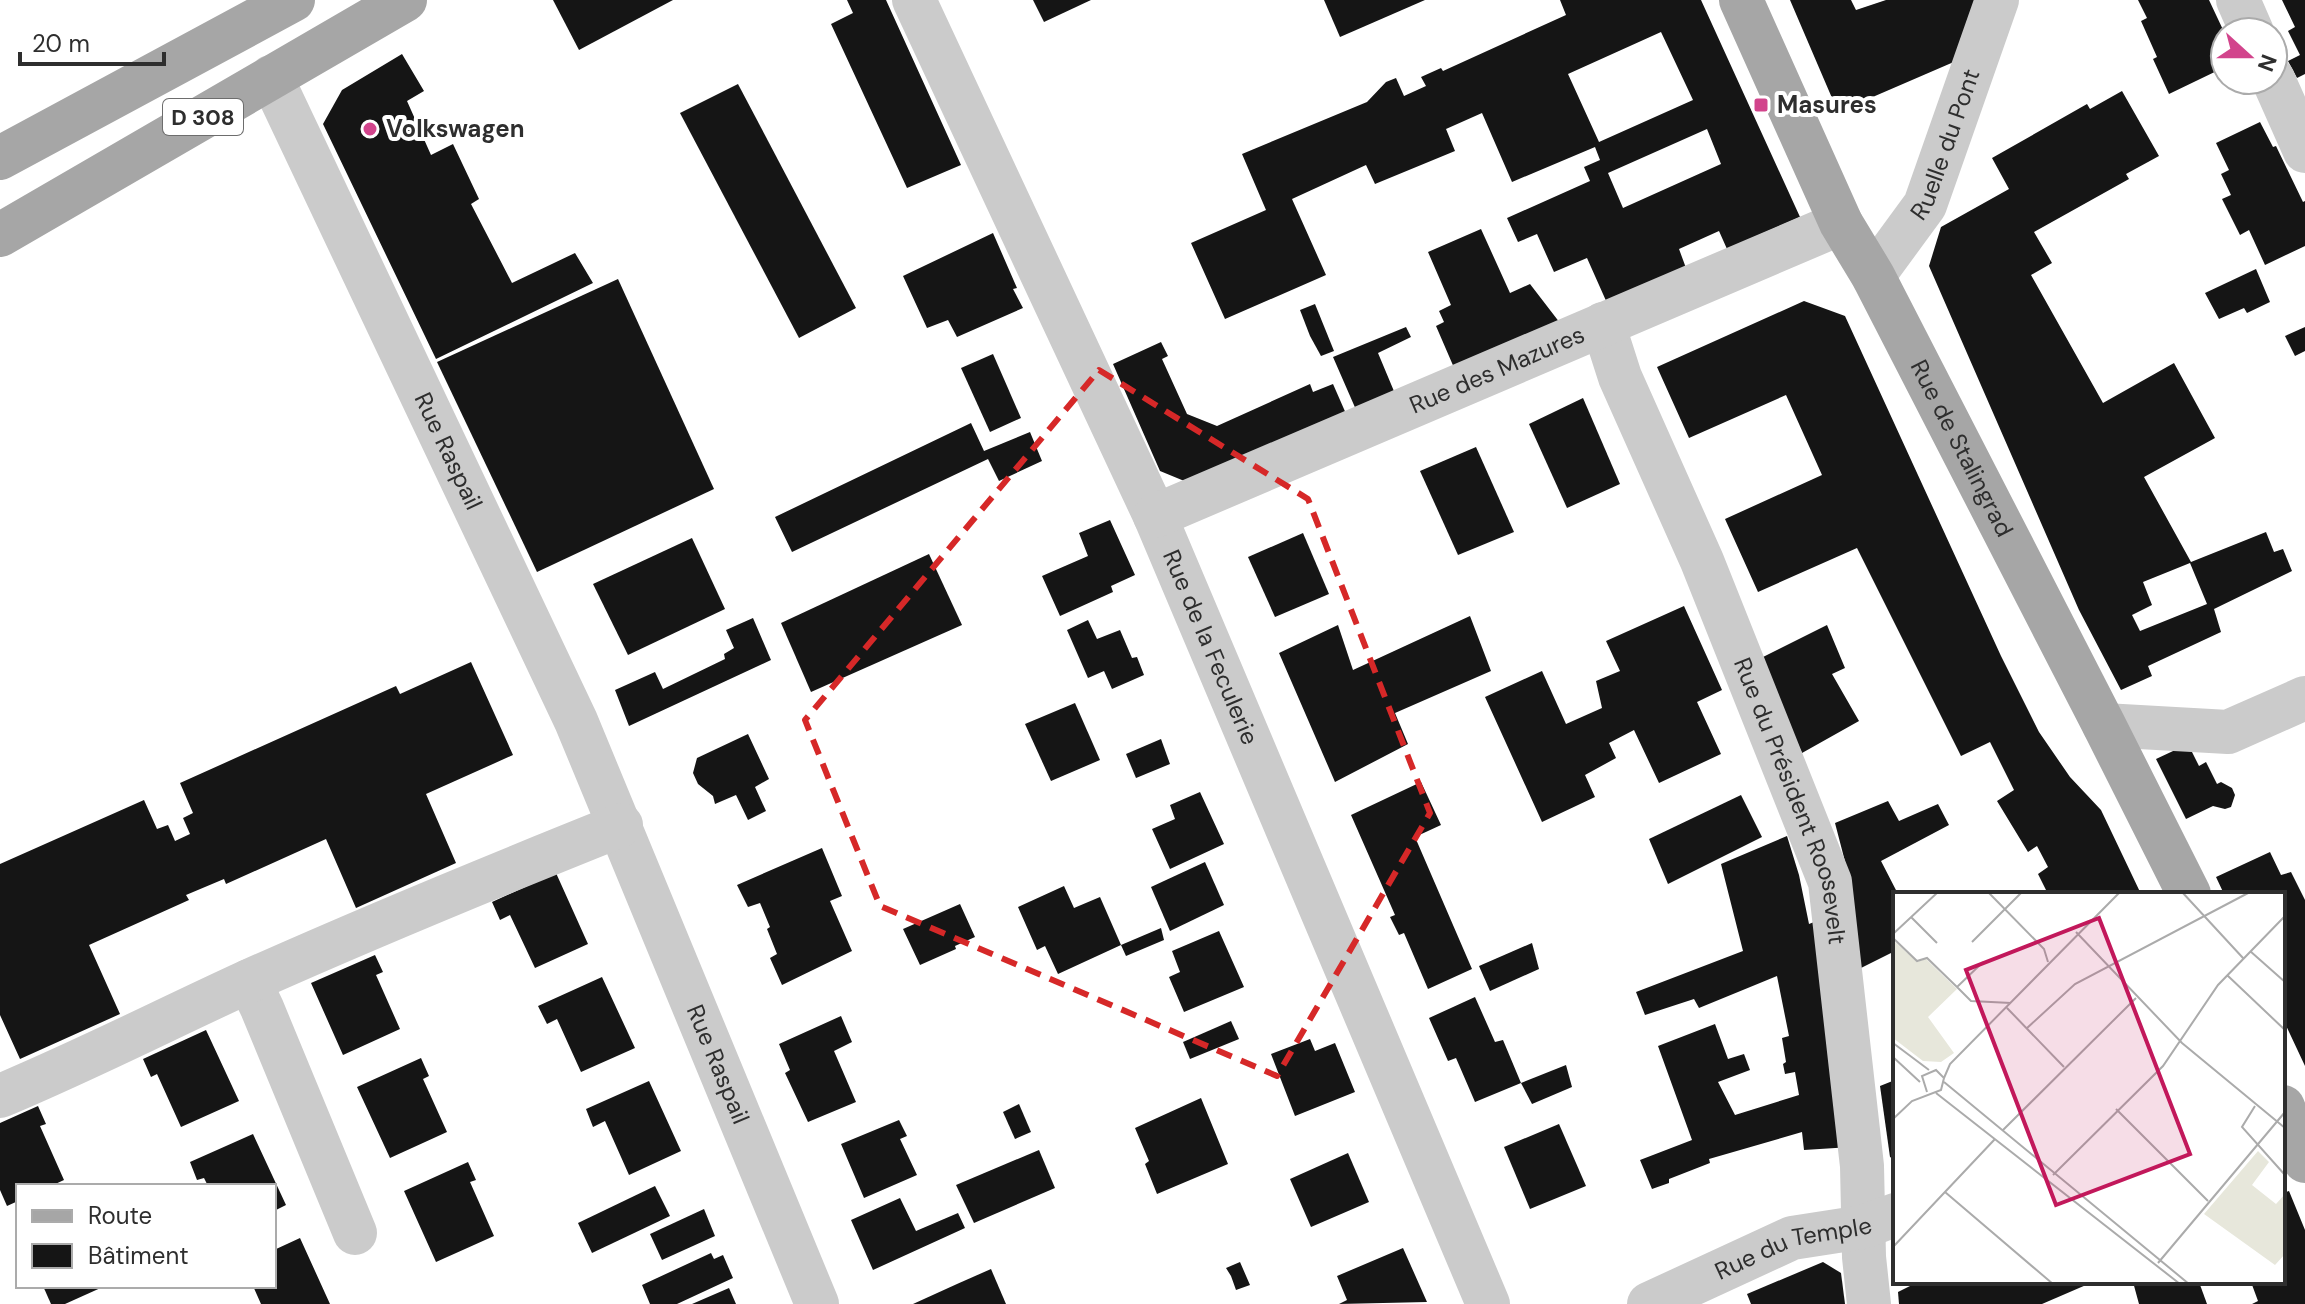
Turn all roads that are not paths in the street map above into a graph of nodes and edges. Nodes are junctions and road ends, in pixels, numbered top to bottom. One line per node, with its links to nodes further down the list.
1 (249, 0): 11 (main road, D 308)
2 (293, 0): 11 (main road, D 308)
3 (349, 0): 13 (main road, D 308)
4 (405, 0): 8 (main road, D 308)
5 (914, 0): 16 (street, Rue de la Feculerie)
6 (1741, 0): 12 (main road, Rue de Stalingrad)
7 (1997, 0): 14 (street, Ruelle du Pont)
8 (271, 77): 13 (main road, D 308); 19 (street, Rue Raspail)
9 (2281, 96): 10 (street)
10 (2305, 151)
11 (0, 157)
12 (1841, 223): 14 (main road, Rue de Stalingrad); 15 (street, Rue des Mazures)
13 (0, 234)
14 (1873, 276): 18 (main road, Rue de Stalingrad)
15 (1603, 324): 16 (street, Rue des Mazures); 25 (street, Rue du Président Roosevelt)
16 (1155, 516): 28 (street, Rue de la Feculerie)
17 (2305, 698): 18 (street)
18 (2104, 725): 20 (main road, Rue de Stalingrad)
19 (606, 831): 21 (street); 27 (street, Rue Raspail)
20 (2188, 892)
21 (249, 981): 22 (street); 26 (street)
22 (0, 1096)
23 (2285, 1112): 24 (main road)
24 (2305, 1161)
25 (1879, 1221): 29 (street, Rue du Temple); 30 (street, Rue du Président Roosevelt)
26 (355, 1233)
27 (817, 1304)
28 (1488, 1304)
29 (1649, 1304)
30 (1869, 1304)

